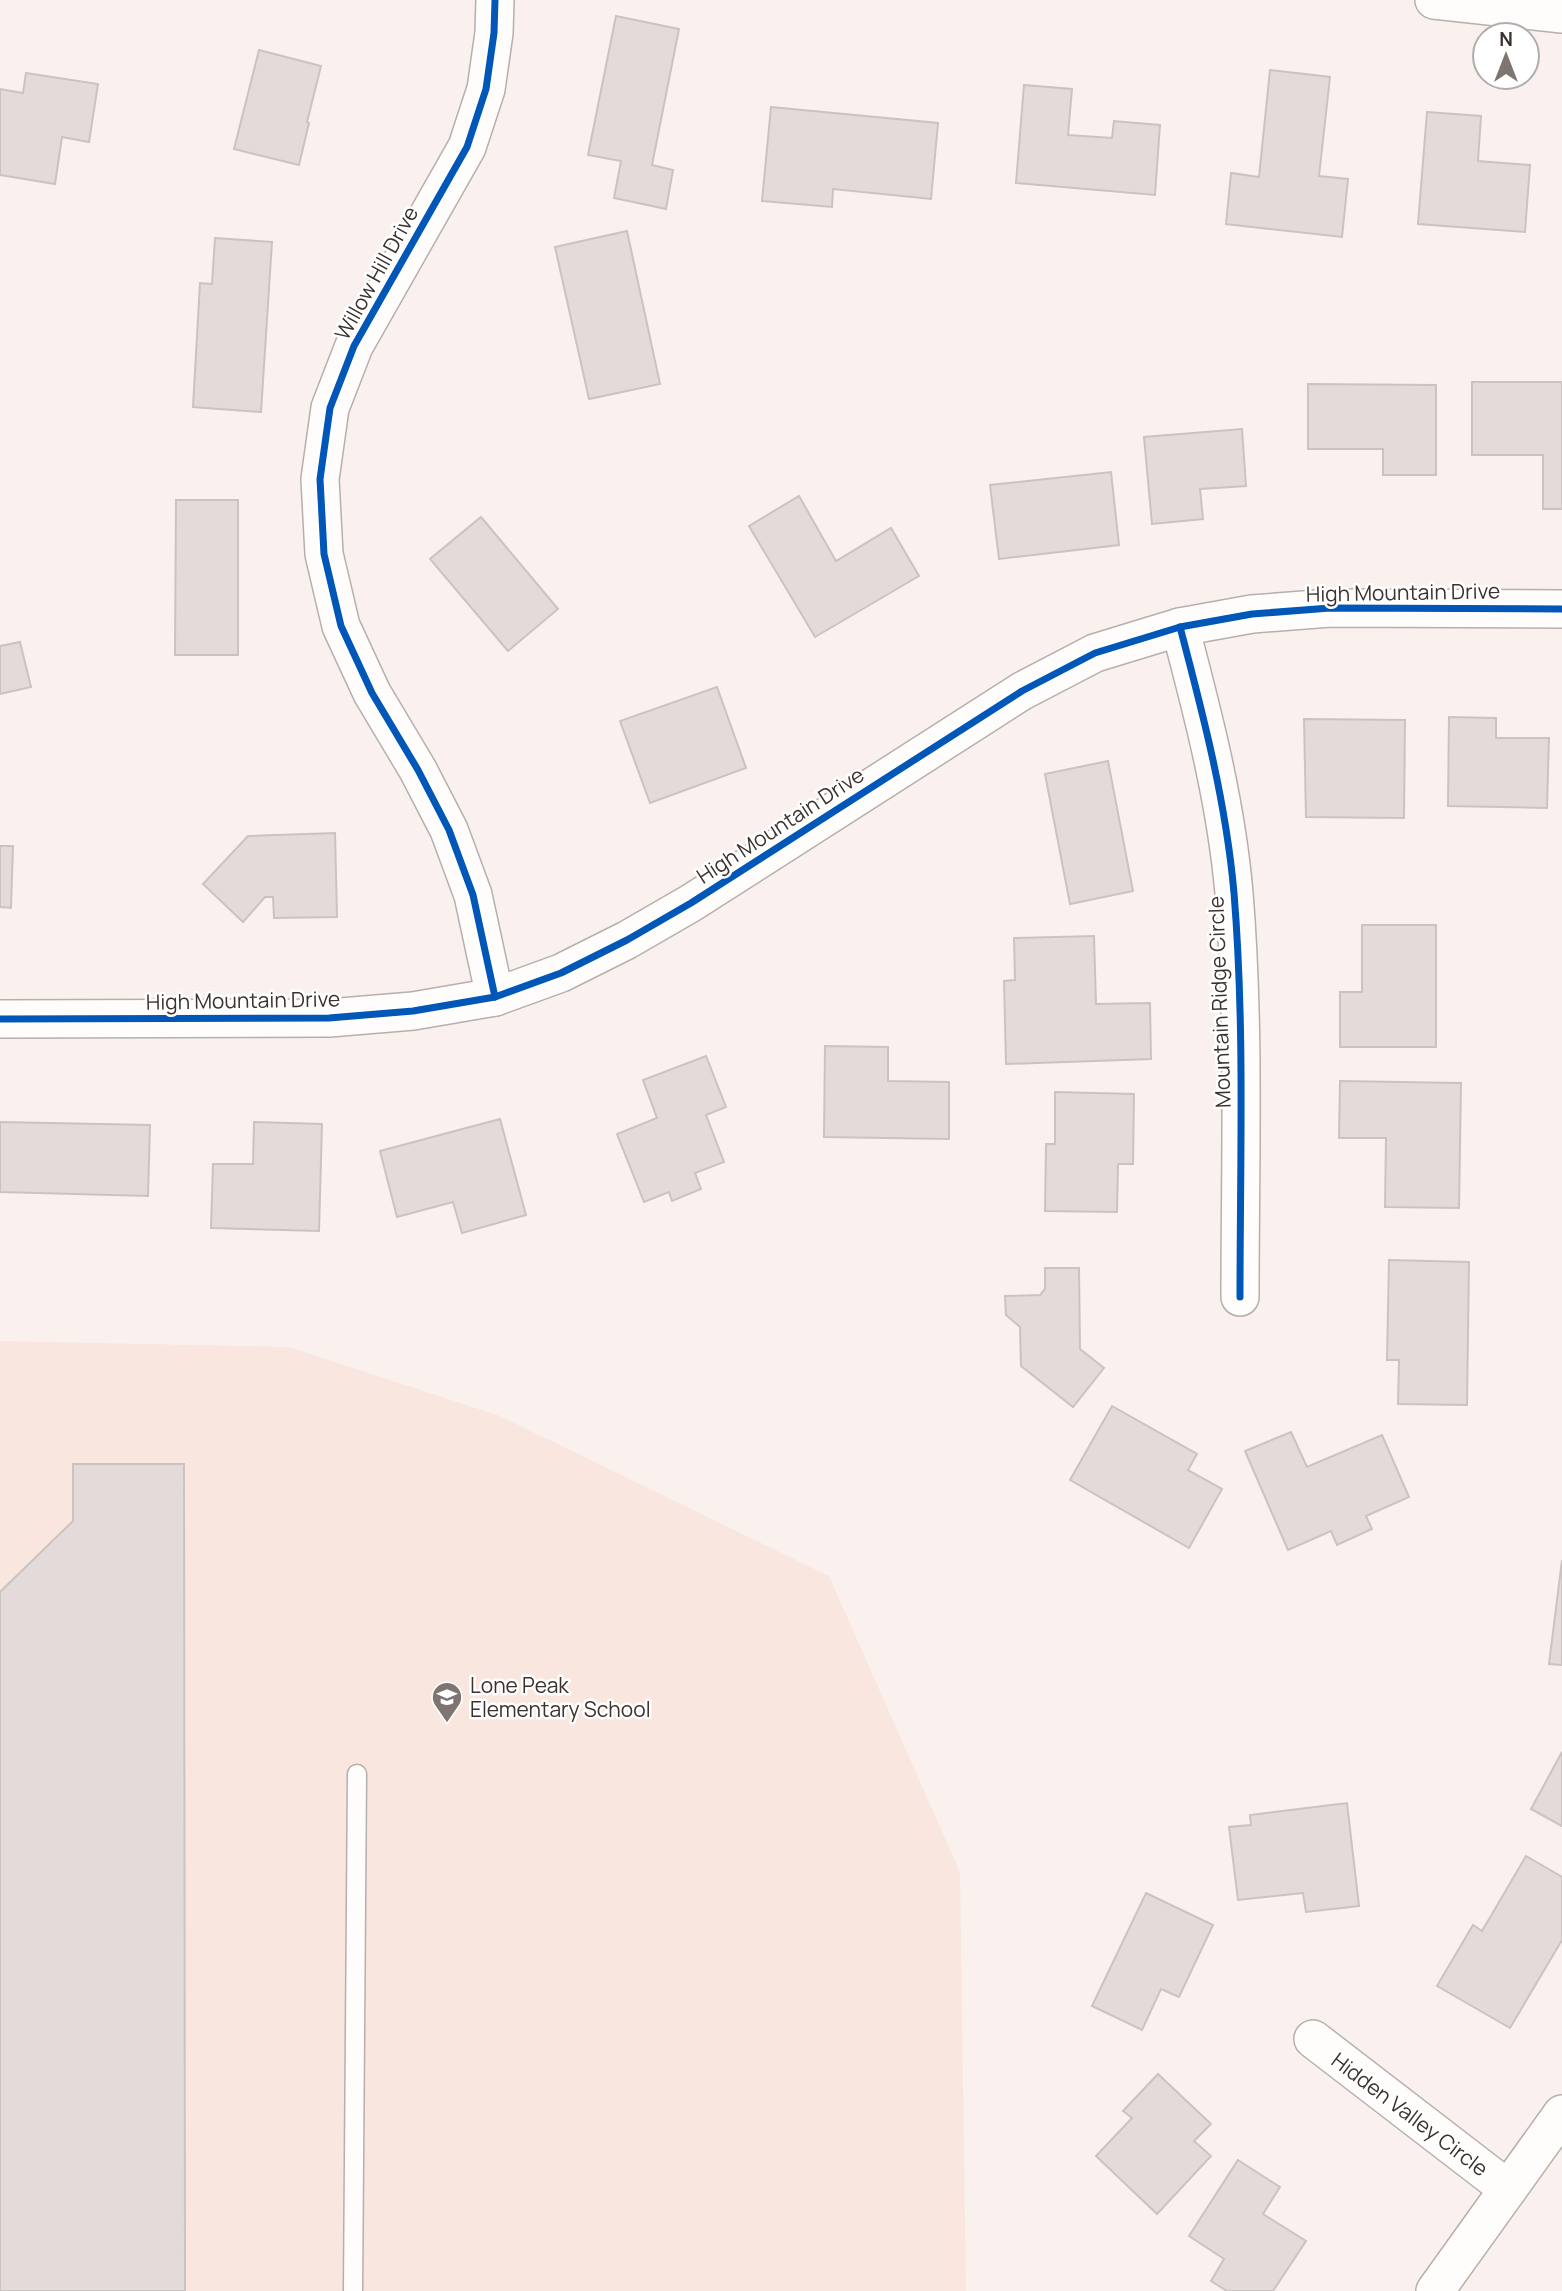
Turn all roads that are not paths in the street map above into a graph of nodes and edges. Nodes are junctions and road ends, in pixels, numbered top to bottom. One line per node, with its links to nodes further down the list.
1 (495, 0): 6 (street, Willow Hill Drive)
2 (1434, 0): 3 (street)
3 (1562, 14)
4 (1562, 608): 5 (street, High Mountain Drive)
5 (1180, 627): 6 (street, High Mountain Drive); 8 (street, Mountain Ridge Circle)
6 (495, 997): 7 (street, High Mountain Drive)
7 (0, 1018)
8 (1240, 1297)
9 (357, 1774): 13 (lane)
10 (1312, 2039): 12 (street, Hidden Valley Circle)
11 (1562, 2114): 12 (street)
12 (1508, 2189): 14 (street)
13 (353, 2291)
14 (1435, 2291)

